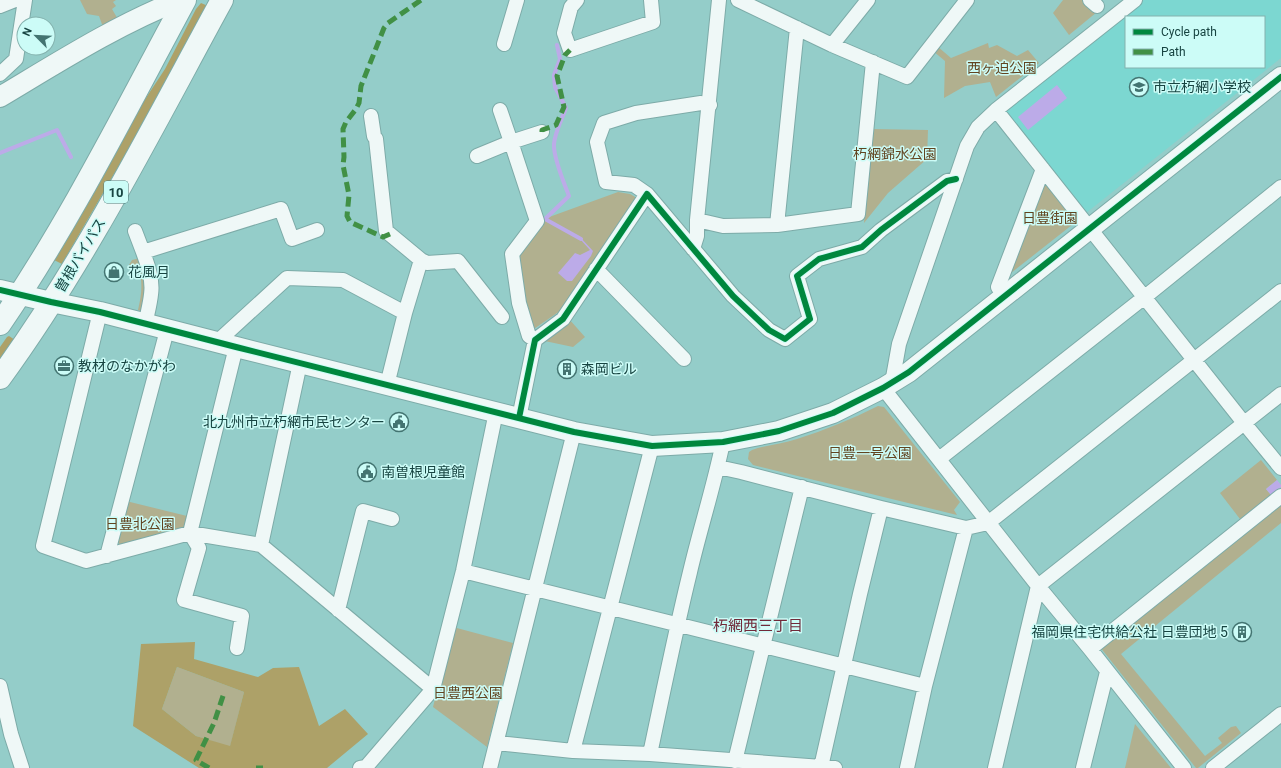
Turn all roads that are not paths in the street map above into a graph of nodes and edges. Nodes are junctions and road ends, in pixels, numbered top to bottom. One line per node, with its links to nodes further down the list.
1 (15, 0): 15 (street)
2 (25, 0): 20 (street)
3 (180, 0): 22 (street)
4 (184, 0): 44 (highway, 10)
5 (222, 0): 47 (highway, 曽根バイパス / 10)
6 (517, 0): 17 (street)
7 (577, 0): 8 (street)
8 (651, 0)
9 (719, 0): 23 (street)
10 (738, 0): 14 (street)
11 (868, 0): 18 (street)
12 (967, 0): 19 (street)
13 (1135, 0): 25 (street)
14 (762, 5): 16 (street)
15 (0, 6)
16 (798, 28): 18 (street); 35 (street)
17 (504, 44)
18 (832, 45): 19 (street)
19 (873, 62): 35 (street)
20 (0, 74)
21 (1281, 77): 36 (street)
22 (0, 97)
23 (710, 105): 33 (street); 34 (street)
24 (500, 110): 28 (street)
25 (996, 110): 30 (street); 31 (street)
26 (371, 116): 41 (street)
27 (542, 132): 28 (street)
28 (511, 142): 29 (street); 54 (street)
29 (476, 156)
30 (1042, 169): 36 (street); 45 (street)
31 (956, 179): 39 (street); 61 (street)
32 (1281, 187): 46 (street)
33 (647, 194): 39 (street); 42 (street)
34 (698, 220): 35 (street); 39 (street)
35 (776, 225)
36 (1089, 228): 45 (street); 46 (street)
37 (317, 230): 40 (street)
38 (135, 231): 40 (street)
39 (692, 249)
40 (143, 252): 52 (street)
41 (420, 260): 49 (street); 50 (street)
42 (596, 269): 54 (street); 56 (street)
43 (1281, 291): 57 (street)
44 (10, 292): 47 (street); 51 (highway, 10)
45 (1004, 296): 61 (street)
46 (1145, 298): 57 (street); 69 (street)
47 (51, 302): 48 (street); 59 (highway, 曽根バイパス / 10)
48 (100, 312): 52 (street); 80 (street)
49 (405, 313): 55 (street); 60 (street)
50 (502, 317)
51 (0, 324)
52 (145, 324): 53 (street)
53 (167, 330): 55 (street); 80 (street)
54 (535, 340): 64 (street)
55 (226, 345): 58 (street); 78 (street)
56 (684, 359)
57 (1195, 360): 65 (street); 76 (street)
58 (300, 363): 60 (street); 79 (street)
59 (0, 378)
60 (387, 385): 63 (street)
61 (887, 386): 67 (street); 69 (street)
62 (1281, 394): 65 (street)
63 (496, 412): 64 (street); 81 (street)
64 (519, 418): 66 (street)
65 (1244, 423): 71 (street); 82 (street)
66 (574, 432): 68 (street); 83 (street)
67 (723, 442): 68 (street); 70 (street)
68 (652, 446): 84 (street)
69 (939, 459): 76 (street)
70 (718, 468): 72 (street); 86 (street)
71 (1281, 468)
72 (802, 487): 74 (street); 87 (street)
73 (1281, 496): 89 (street)
74 (881, 508): 77 (street); 90 (street)
75 (392, 519): 85 (street)
76 (988, 523): 77 (street); 82 (street)
77 (966, 528): 93 (street)
78 (190, 533): 79 (street); 80 (street); 88 (street)
79 (261, 545): 85 (street)
80 (107, 556)
81 (463, 570): 83 (street); 94 (street)
82 (1038, 586): 89 (street); 105 (street)
83 (536, 589): 84 (street); 96 (street)
84 (611, 608): 86 (street); 97 (street)
85 (338, 610): 94 (street)
86 (677, 624): 87 (street); 98 (street)
87 (763, 646): 90 (street); 99 (street)
88 (237, 648)
89 (1090, 649): 91 (street)
90 (844, 666): 93 (street); 100 (street)
91 (1107, 672): 106 (street); 107 (street)
92 (0, 686): 101 (street)
93 (924, 686): 104 (street)
94 (433, 689): 102 (street)
95 (1281, 714): 108 (street)
96 (497, 742): 97 (street); 103 (street)
97 (573, 751): 98 (street)
98 (650, 754): 99 (street)
99 (735, 761): 100 (street)
100 (828, 767)
101 (22, 768)
102 (360, 768)
103 (490, 768)
104 (907, 768)
105 (995, 768)
106 (1083, 768)
107 (1184, 768)
108 (1213, 768)

